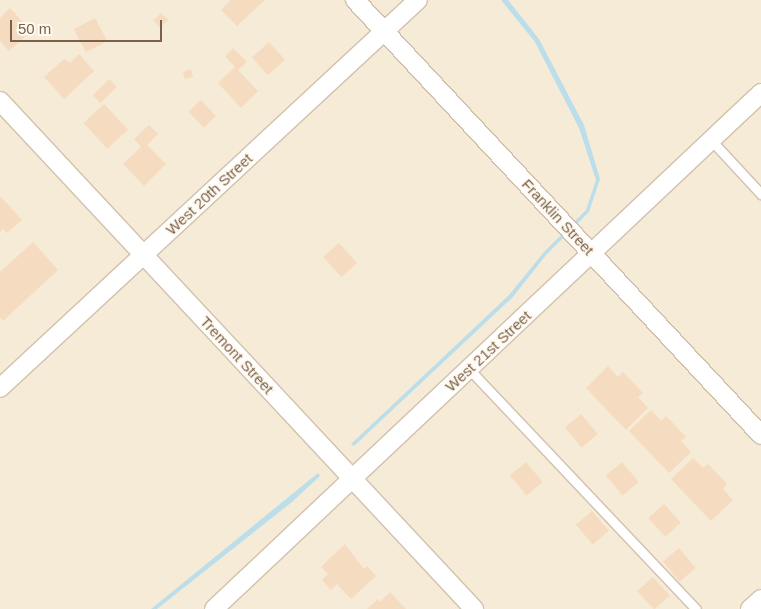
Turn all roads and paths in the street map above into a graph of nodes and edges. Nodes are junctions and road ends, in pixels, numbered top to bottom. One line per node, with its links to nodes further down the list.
1 (355, 0): 3 (street, Franklin Street)
2 (418, 0): 3 (street, West 20th Street)
3 (384, 31): 8 (street, Franklin Street); 9 (street, West 20th Street)
4 (761, 93): 6 (street, West 21st Street)
5 (0, 101): 9 (street, Tremont Street)
6 (711, 140): 7 (lane); 8 (street, West 21st Street)
7 (761, 194)
8 (592, 253): 10 (street, West 21st Street); 12 (street, Franklin Street)
9 (144, 255): 11 (street, West 20th Street); 13 (street, Tremont Street)
10 (469, 369): 13 (street, West 21st Street); 17 (lane)
11 (0, 388)
12 (761, 435)
13 (352, 478): 15 (street, West 21st Street); 16 (street, Tremont Street)
14 (761, 598): 18 (street)
15 (214, 609)
16 (474, 609)
17 (696, 609)
18 (750, 609)

